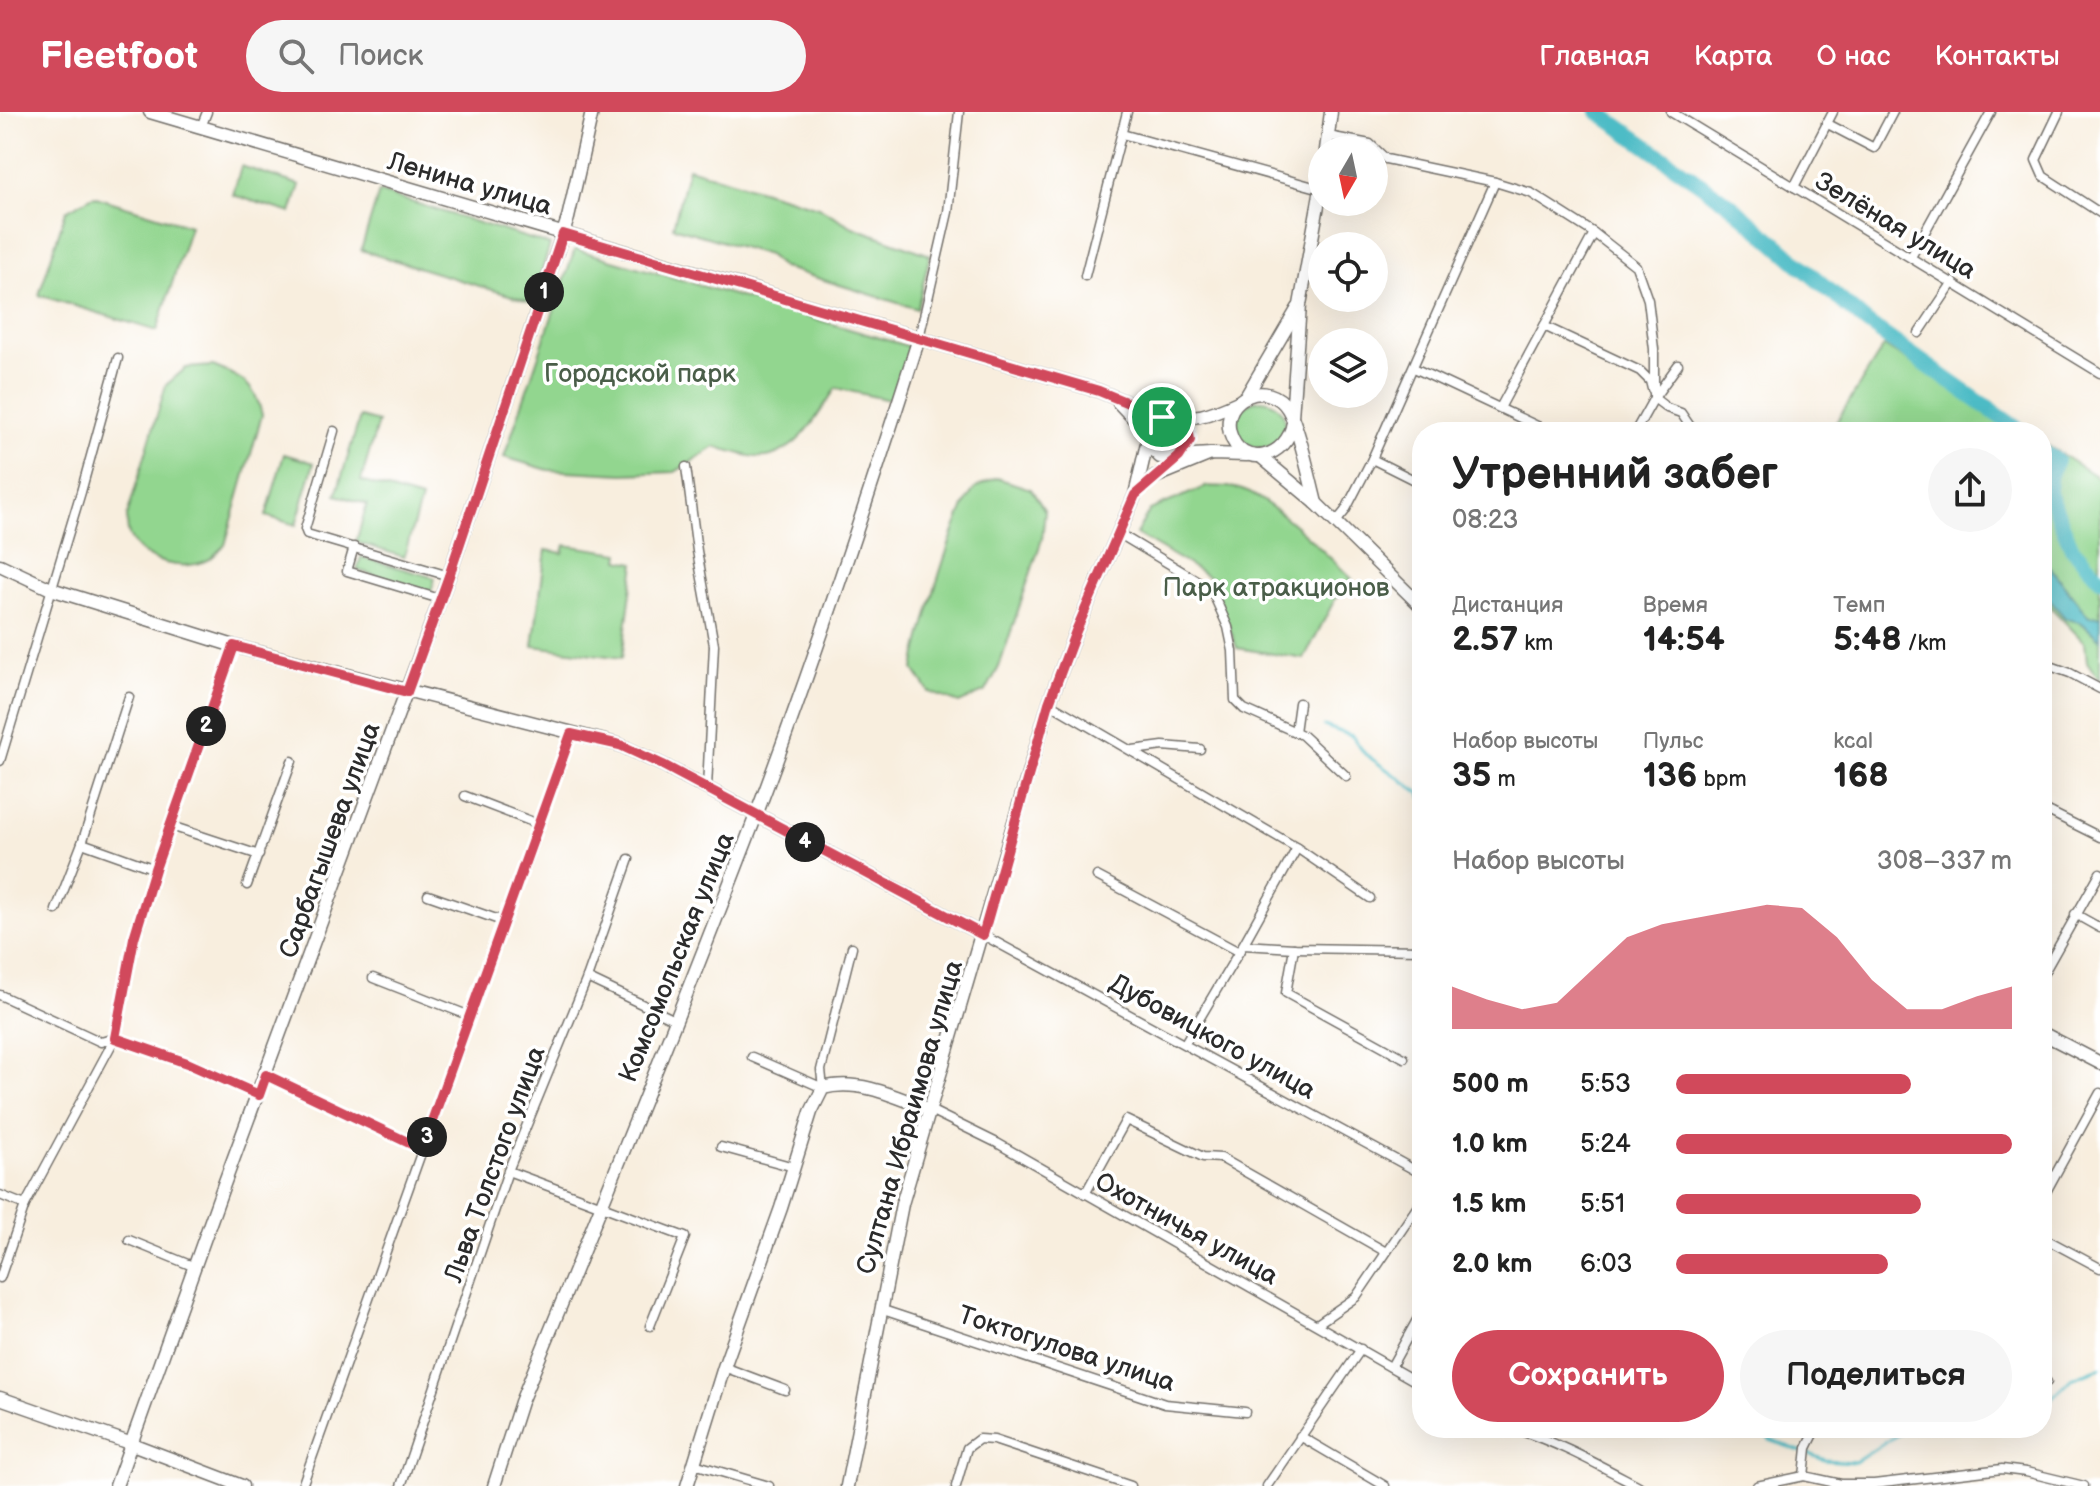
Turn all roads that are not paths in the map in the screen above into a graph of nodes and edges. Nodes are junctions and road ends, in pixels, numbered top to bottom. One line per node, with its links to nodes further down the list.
1 (150, 112): 13 (main road, Ленина улица)
2 (207, 112): 13 (street)
3 (592, 112): 23 (main road, Сарбагышева улица)
4 (959, 112): 30 (street, Комсомольская улица)
5 (1127, 112): 14 (street)
6 (1331, 112): 15 (main road)
7 (1671, 112): 19 (street, Зелёная улица)
8 (1833, 112): 12 (street)
9 (1893, 112): 12 (street)
10 (1991, 112): 24 (street)
11 (2059, 112): 20 (street)
12 (1826, 123): 19 (street)
13 (201, 127): 23 (main road, Ленина улица)
14 (1122, 134): 18 (street); 25 (street)
15 (1328, 136)
16 (1388, 159): 17 (street)
17 (1495, 182): 22 (street); 33 (street)
18 (1308, 185)
19 (1794, 187): 24 (street, Зелёная улица)
20 (2100, 213)
21 (1316, 216): 27 (main road)
22 (1594, 233): 28 (street); 36 (street)
23 (563, 234): 30 (main road, Ленина улица); 63 (main road, Сарбагышева улица)
24 (1911, 257): 26 (street, Зелёная улица)
25 (1085, 276)
26 (1953, 282): 29 (street); 34 (street, Зелёная улица)
27 (1300, 305): 37 (main road); 40 (main road)
28 (1544, 326): 36 (street); 38 (street)
29 (1919, 333)
30 (919, 338): 35 (main road, Ленина улица); 84 (main road, Комсомольская улица)
31 (118, 358): 64 (street)
32 (1678, 365): 36 (street)
33 (1414, 368): 38 (street); 51 (street)
34 (2100, 373)
35 (1099, 391): 39 (main road); 44 (main road)
36 (1654, 398): 42 (street); 43 (street)
37 (1242, 399): 39 (main road); 40 (main road); 49 (main road)
38 (1500, 408): 41 (street)
39 (1168, 416): 46 (main road); 50 (main road)
40 (1292, 420): 49 (main road); 58 (main road)
41 (1529, 422)
42 (1641, 422)
43 (1687, 422)
44 (1139, 424): 46 (main road); 53 (main road)
45 (334, 431): 61 (street)
46 (1147, 440): 50 (main road); 53 (main road)
47 (1211, 454): 48 (main road); 50 (main road); 54 (main road)
48 (1233, 454): 49 (main road); 56 (main road)
49 (1257, 456): 56 (main road)
50 (1177, 457): 54 (main road)
51 (1372, 459): 55 (street); 59 (street)
52 (686, 467): 81 (street)
53 (1141, 469): 57 (main road)
54 (1155, 477): 57 (main road)
55 (1412, 479)
56 (1300, 489): 58 (main road)
57 (1135, 495): 60 (main road, Султана Ибраимова улица)
58 (1316, 503): 59 (main road)
59 (1336, 522): 65 (main road)
60 (1118, 533): 72 (main road, Султана Ибраимова улица); 74 (street)
61 (354, 547): 63 (street); 66 (street)
62 (0, 565): 64 (main road)
63 (449, 576): 66 (main road, Сарбагышева улица)
64 (51, 589): 67 (main road); 78 (street)
65 (1412, 597)
66 (440, 599): 70 (main road, Сарбагышева улица)
67 (234, 646): 70 (main road); 86 (street)
68 (2052, 667): 69 (street)
69 (2100, 689)
70 (407, 692): 75 (main road); 119 (main road, Сарбагышева улица)
71 (129, 697): 88 (street)
72 (1049, 703): 77 (street); 102 (main road, Султана Ибраимова улица)
73 (1299, 703): 74 (street)
74 (1295, 732): 80 (street)
75 (571, 734): 81 (main road); 85 (street)
76 (1200, 749): 77 (street)
77 (1129, 750): 89 (street)
78 (0, 761)
79 (292, 761): 90 (street)
80 (1346, 776)
81 (707, 788): 84 (main road)
82 (465, 796): 85 (street)
83 (2052, 814): 87 (street)
84 (756, 816): 102 (main road); 112 (main road, Комсомольская улица)
85 (538, 824): 100 (street)
86 (171, 826): 90 (street); 92 (street)
87 (2100, 837)
88 (82, 843): 92 (street); 98 (street)
89 (1297, 848): 97 (street); 105 (street)
90 (259, 855): 95 (street)
91 (629, 859): 109 (street, Льва Толстого улица)
92 (155, 869): 113 (street)
93 (2100, 873): 99 (street)
94 (1097, 876): 105 (street)
95 (247, 885)
96 (428, 895): 100 (street)
97 (1370, 898)
98 (56, 910)
99 (2075, 914): 101 (street); 107 (street)
100 (505, 922): 111 (street)
101 (2100, 928)
102 (983, 935): 115 (street, Дубовицкого улица); 123 (main road, Султана Ибраимова улица)
103 (852, 947): 120 (street)
104 (1294, 948): 105 (street); 106 (street); 117 (street)
105 (1241, 949): 115 (street)
106 (1412, 950)
107 (2052, 957)
108 (373, 978): 111 (street)
109 (587, 978): 112 (street); 128 (street, Льва Толстого улица)
110 (0, 995): 113 (street)
111 (470, 1016): 125 (street)
112 (675, 1020): 133 (main road, Комсомольская улица)
113 (115, 1038): 122 (street); 132 (street)
114 (2052, 1038): 118 (main road)
115 (1185, 1043): 127 (street, Дубовицкого улица)
116 (752, 1057): 120 (street)
117 (1404, 1058)
118 (2100, 1063)
119 (266, 1075): 122 (main road, Сарбагышева улица); 125 (street)
120 (823, 1088): 123 (main road); 126 (main road)
121 (2100, 1093): 129 (street)
122 (259, 1095): 138 (main road, Сарбагышева улица)
123 (930, 1110): 130 (street, Охотничья улица); 141 (main road, Султана Ибраимова улица)
124 (721, 1147): 126 (street)
125 (422, 1149): 160 (street)
126 (794, 1167): 146 (main road)
127 (1412, 1168)
128 (508, 1171): 133 (street); 161 (street, Льва Толстого улица)
129 (2052, 1181)
130 (1085, 1194): 137 (street); 142 (street, Охотничья улица)
131 (0, 1195): 132 (street)
132 (25, 1205): 140 (street)
133 (601, 1208): 143 (street); 162 (main road, Комсомольская улица)
134 (1412, 1214): 137 (street)
135 (129, 1240): 138 (street)
136 (2052, 1242): 139 (street)
137 (1386, 1252): 142 (street)
138 (195, 1267): 155 (main road, Сарбагышева улица)
139 (2100, 1268)
140 (0, 1278)
141 (880, 1309): 151 (street, Токтогулова улица); 165 (main road, Султана Ибраимова улица)
142 (1317, 1324): 145 (street, Охотничья улица)
143 (650, 1326)
144 (1412, 1329): 147 (street)
145 (1361, 1349): 147 (street, Охотничья улица); 152 (street)
146 (724, 1367): 149 (street); 156 (main road)
147 (1391, 1367): 148 (street, Охотничья улица)
148 (1412, 1379)
149 (785, 1390)
150 (0, 1398): 155 (main road)
151 (1245, 1412)
152 (1300, 1436): 168 (street); 169 (street)
153 (1548, 1438): 170 (street)
154 (1812, 1438): 157 (street)
155 (132, 1444): 158 (main road, Сарбагышева улица); 159 (main road)
156 (694, 1464): 163 (main road); 164 (street)
157 (1804, 1476): 171 (street); 172 (street)
158 (116, 1486)
159 (242, 1486)
160 (302, 1486)
161 (401, 1486)
162 (494, 1486)
163 (687, 1486)
164 (769, 1486)
165 (847, 1486)
166 (956, 1486): 167 (street)
167 (1131, 1486)
168 (1267, 1486)
169 (1385, 1486)
170 (1639, 1486)
171 (1757, 1486)
172 (2084, 1486)

